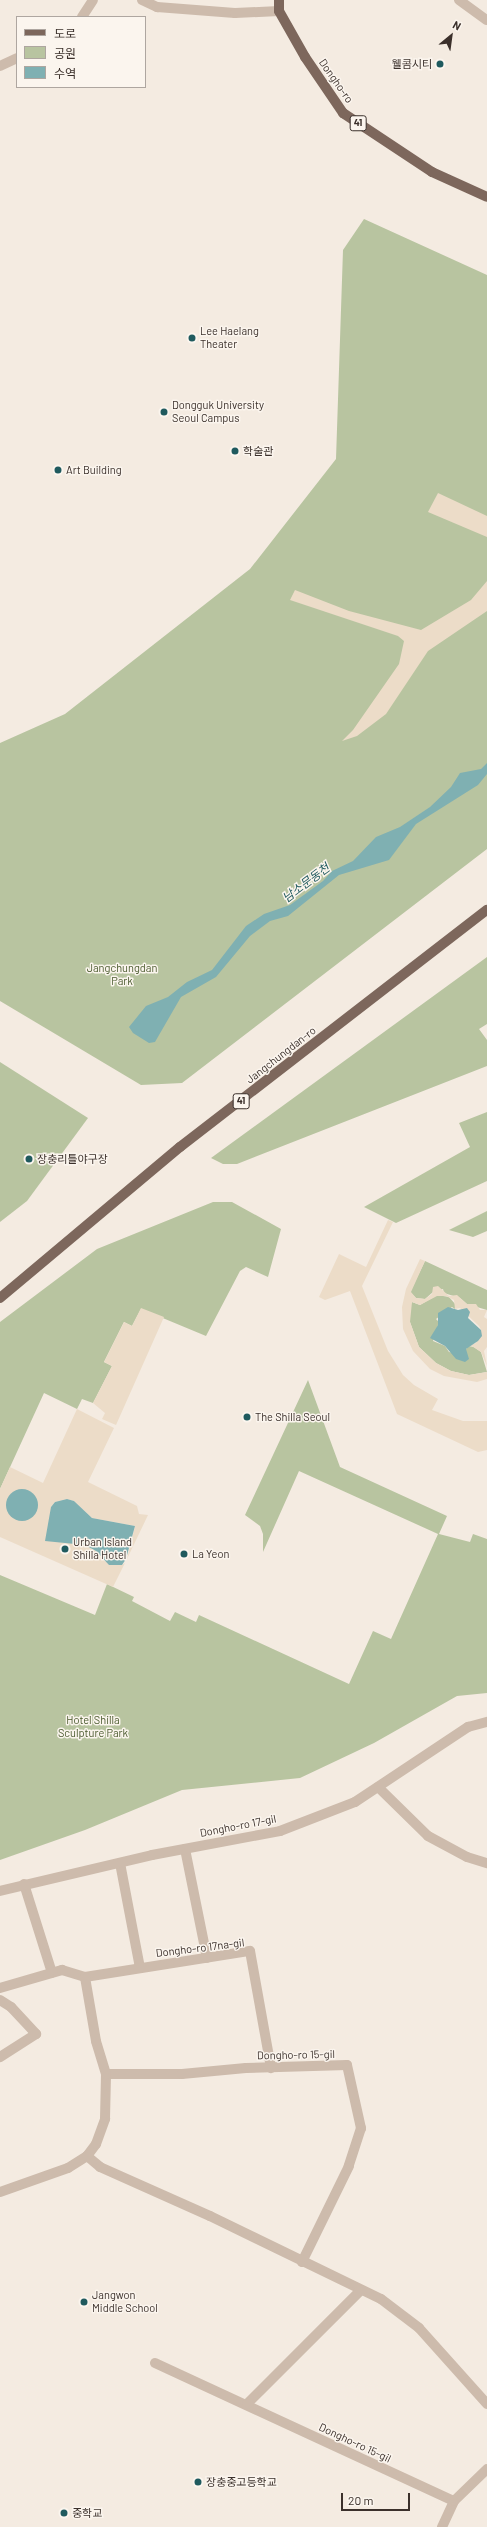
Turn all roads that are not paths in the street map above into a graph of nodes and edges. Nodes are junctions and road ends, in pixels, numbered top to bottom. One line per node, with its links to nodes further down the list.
1 (93, 0): 6 (street)
2 (142, 0): 5 (street)
3 (279, 0): 5 (main road)
4 (459, 0): 7 (street)
5 (279, 12): 10 (main road, Dongho-ro / 41)
6 (83, 16)
7 (487, 20)
8 (16, 58): 9 (street)
9 (0, 66)
10 (487, 197)
11 (487, 910): 12 (main road, Jangchungdan-ro / 41)
12 (0, 1298)
13 (487, 1722): 14 (street, Dongho-ro 17-gil)
14 (378, 1787): 15 (street, Dongho-ro 17-gil); 17 (street)
15 (185, 1849): 16 (street, Dongho-ro 17-gil); 20 (street)
16 (120, 1863): 18 (street, Dongho-ro 17-gil); 21 (street)
17 (487, 1863)
18 (24, 1884): 19 (street, Dongho-ro 17-gil); 22 (street)
19 (0, 1891)
20 (207, 1958): 21 (street, Dongho-ro 17na-gil); 27 (street, Dongho-ro 17na-gil)
21 (140, 1968): 23 (street, Dongho-ro 17na-gil)
22 (52, 1973): 23 (street, Dongho-ro 17na-gil); 24 (street, Dongho-ro 17na-gil)
23 (85, 1977): 28 (street)
24 (0, 1988)
25 (0, 2000): 26 (street)
26 (0, 2057)
27 (271, 2068): 28 (street, Dongho-ro 15-gil); 31 (street, Dongho-ro 15-gil)
28 (106, 2074): 29 (street)
29 (87, 2156): 30 (street); 31 (street)
30 (0, 2192)
31 (302, 2262): 32 (street)
32 (361, 2290): 34 (street); 35 (street)
33 (155, 2363): 34 (street, Dongho-ro 15-gil)
34 (247, 2404): 37 (street, Dongho-ro 15-gil)
35 (487, 2404)
36 (487, 2469): 37 (street)
37 (454, 2501): 38 (street)
38 (442, 2527)

